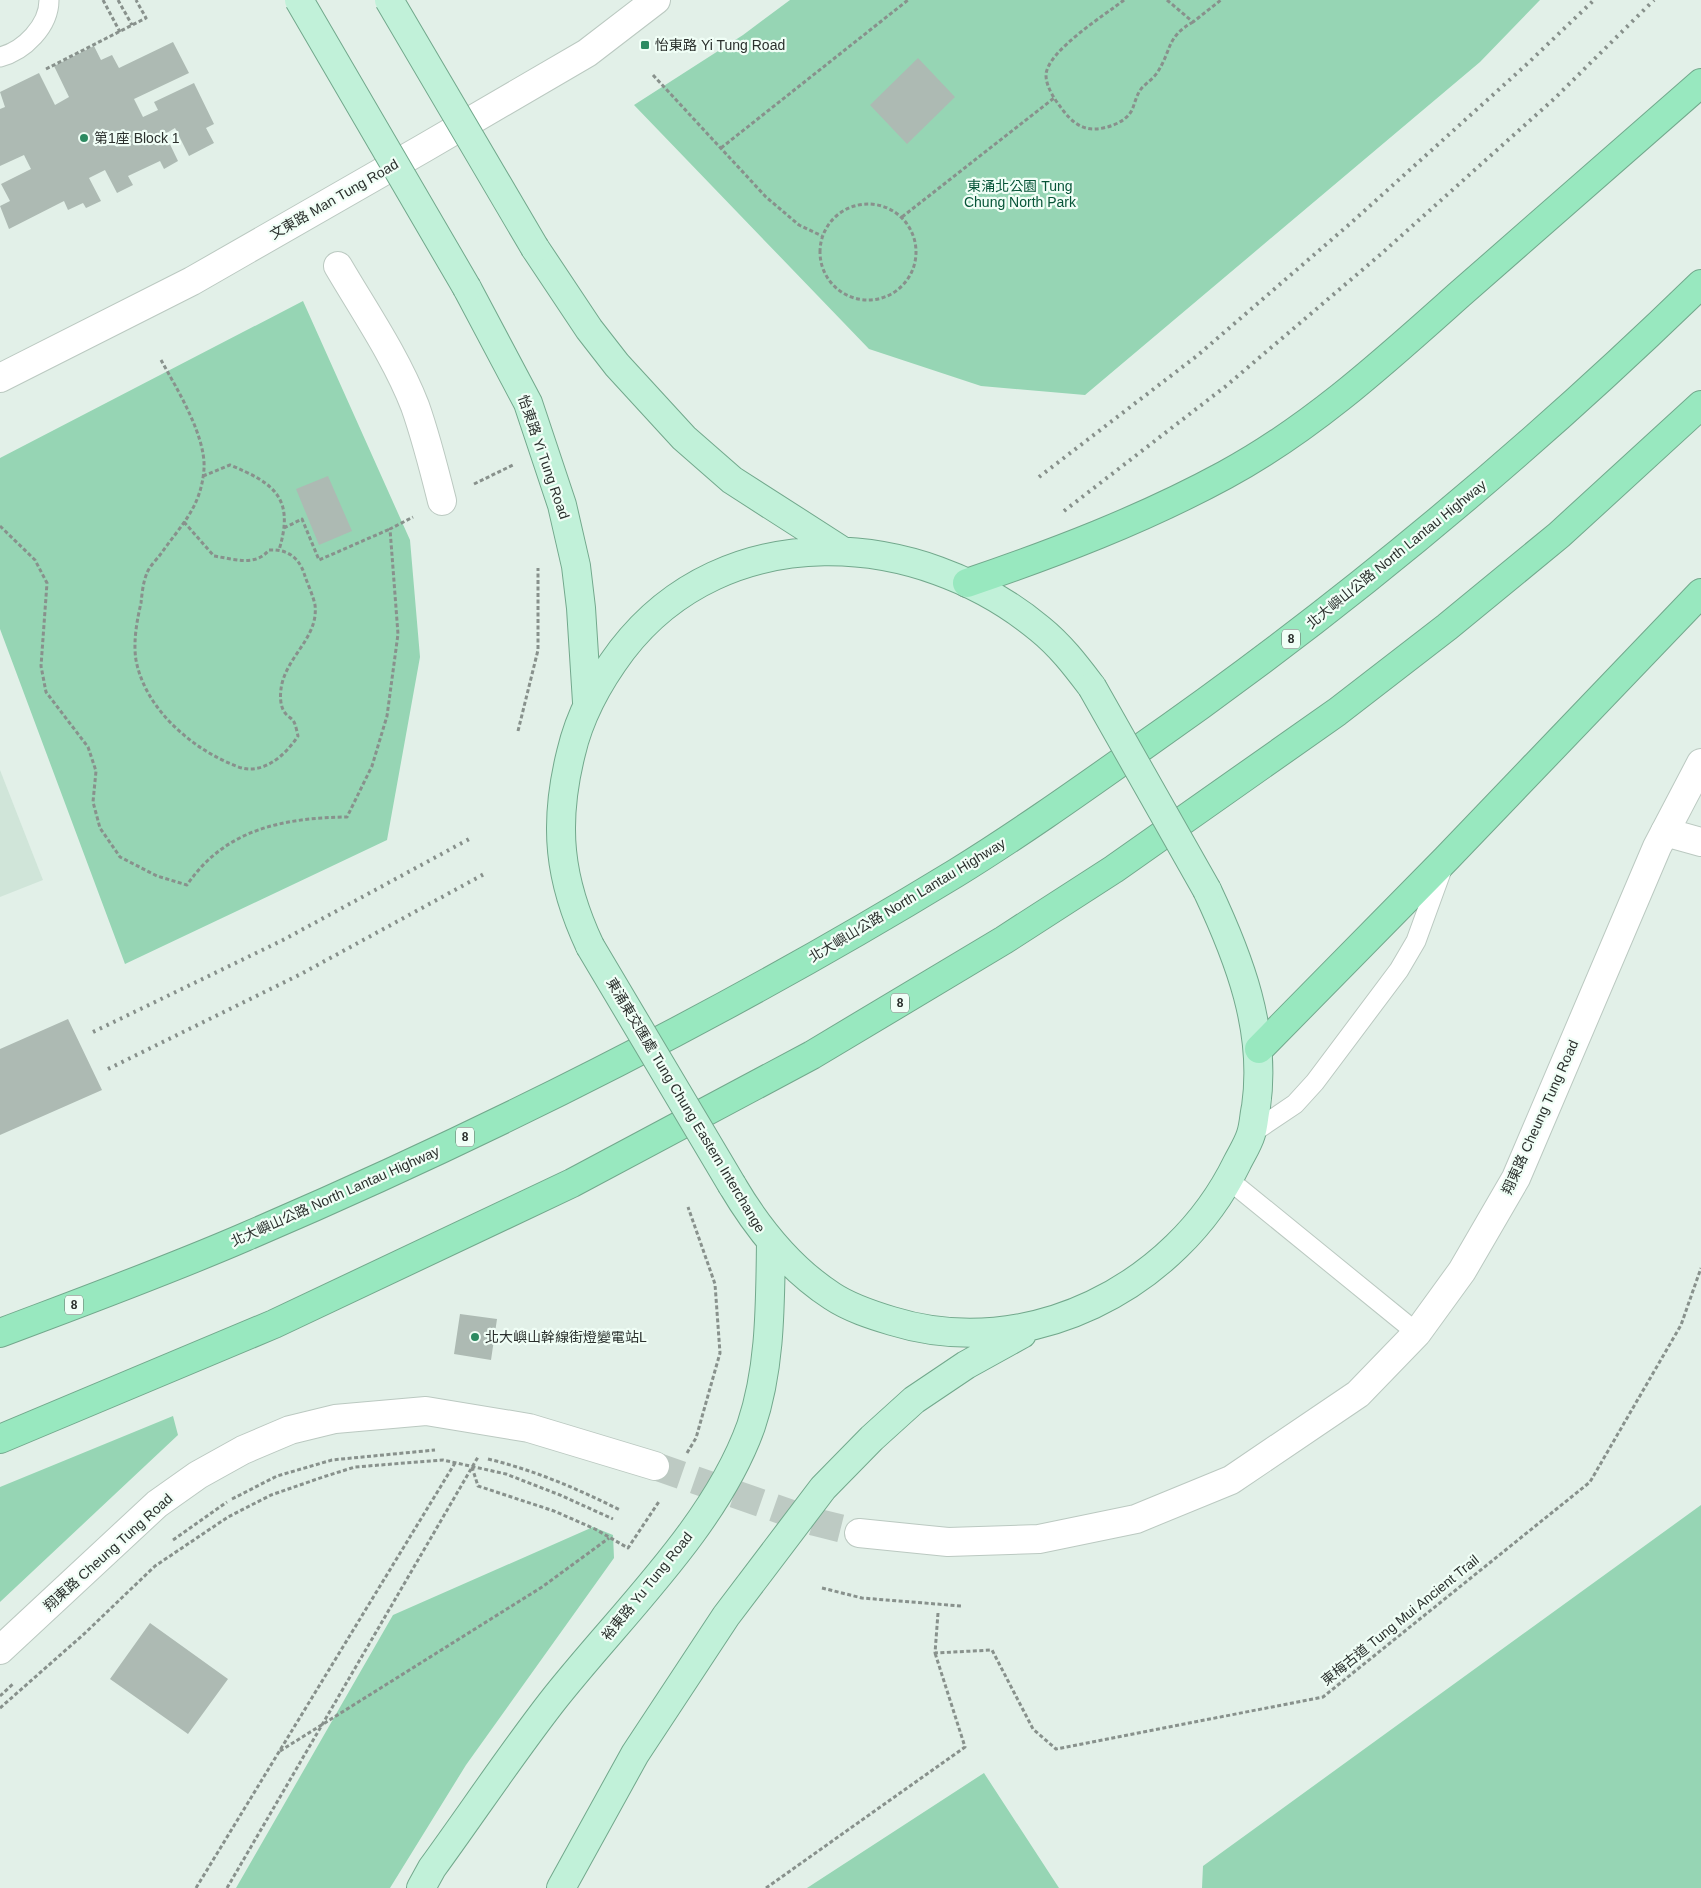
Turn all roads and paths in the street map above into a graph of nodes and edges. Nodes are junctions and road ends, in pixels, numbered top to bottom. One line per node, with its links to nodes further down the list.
1 (49, 0): 15 (lane)
2 (103, 0): 14 (path)
3 (118, 0): 13 (path)
4 (136, 0): 13 (path)
5 (299, 0): 40 (main road, 怡東路 Yi Tung Road, bridge)
6 (389, 0): 36 (main road, bridge)
7 (656, 0): 26 (main road, 文東路 Man Tung Road)
8 (908, 0): 20 (path)
9 (1124, 0): 19 (path)
10 (1167, 0): 12 (path)
11 (1221, 0): 12 (path)
12 (1194, 22): 19 (path)
13 (132, 25): 14 (path)
14 (120, 32): 16 (path)
15 (0, 56)
16 (43, 70)
17 (653, 75): 20 (path)
18 (1701, 83): 38 (highway)
19 (1054, 98): 21 (path)
20 (721, 148): 22 (path)
21 (902, 217): 22 (path); 22 (path)
22 (822, 236)
23 (338, 266): 30 (main road)
24 (1701, 284): 53 (highway, 北大嶼山公路 North Lantau Highway / 8)
25 (162, 360): 29 (path)
26 (0, 378)
27 (1701, 405): 55 (highway, 8)
28 (509, 467): 30 (path)
29 (203, 476): 31 (path); 33 (path)
30 (442, 501): 34 (path)
31 (184, 522): 35 (path); 35 (path)
32 (0, 526): 34 (path)
33 (284, 528): 34 (path); 35 (path)
34 (390, 529)
35 (279, 550)
36 (840, 550): 38 (main road, 東涌東交匯處 Tung Chung Eastern Interchange); 40 (main road, 東涌東交匯處 Tung Chung Eastern Interchange)
37 (538, 562): 41 (path)
38 (967, 583): 46 (main road, 東涌東交匯處 Tung Chung Eastern Interchange, bridge)
39 (1701, 593): 45 (highway)
40 (587, 702): 50 (main road, 東涌東交匯處 Tung Chung Eastern Interchange, bridge)
41 (518, 731)
42 (1701, 763): 43 (main road, 翔東路 Cheung Tung Road)
43 (1665, 832): 44 (main road); 54 (main road, 翔東路 Cheung Tung Road)
44 (1701, 842)
45 (1446, 858): 46 (highway); 47 (lane)
46 (1259, 1049): 47 (main road, 東涌東交匯處 Tung Chung Eastern Interchange)
47 (1252, 1133): 48 (main road, 東涌東交匯處 Tung Chung Eastern Interchange)
48 (1229, 1180): 52 (main road, 東涌東交匯處 Tung Chung Eastern Interchange); 54 (lane)
49 (688, 1207): 57 (path)
50 (771, 1243): 52 (main road, 東涌東交匯處 Tung Chung Eastern Interchange); 81 (main road, 裕東路 Yu Tung Road)
51 (1701, 1268): 73 (path, 東梅古道 Tung Mui Ancient Trail)
52 (1034, 1327): 82 (main road)
53 (0, 1333)
54 (1417, 1333): 66 (main road, 翔東路 Cheung Tung Road)
55 (0, 1439)
56 (444, 1450): 68 (path)
57 (686, 1454)
58 (470, 1455): 59 (path)
59 (478, 1457): 62 (path); 64 (path)
60 (455, 1463): 62 (path); 76 (path); 78 (path)
61 (655, 1466): 72 (main road, 翔東路 Cheung Tung Road)
62 (472, 1467): 65 (path); 67 (path); 77 (path)
63 (662, 1496): 67 (path)
64 (620, 1510)
65 (613, 1519)
66 (859, 1532)
67 (608, 1538): 77 (path)
68 (172, 1540)
69 (822, 1588): 70 (path)
70 (961, 1606)
71 (938, 1613): 73 (path)
72 (0, 1650)
73 (935, 1653): 83 (path)
74 (21, 1676): 75 (path)
75 (0, 1696)
76 (0, 1708)
77 (322, 1725): 78 (path); 80 (path)
78 (279, 1752): 79 (path)
79 (196, 1888)
80 (227, 1888)
81 (421, 1888)
82 (561, 1888)
83 (766, 1888)

